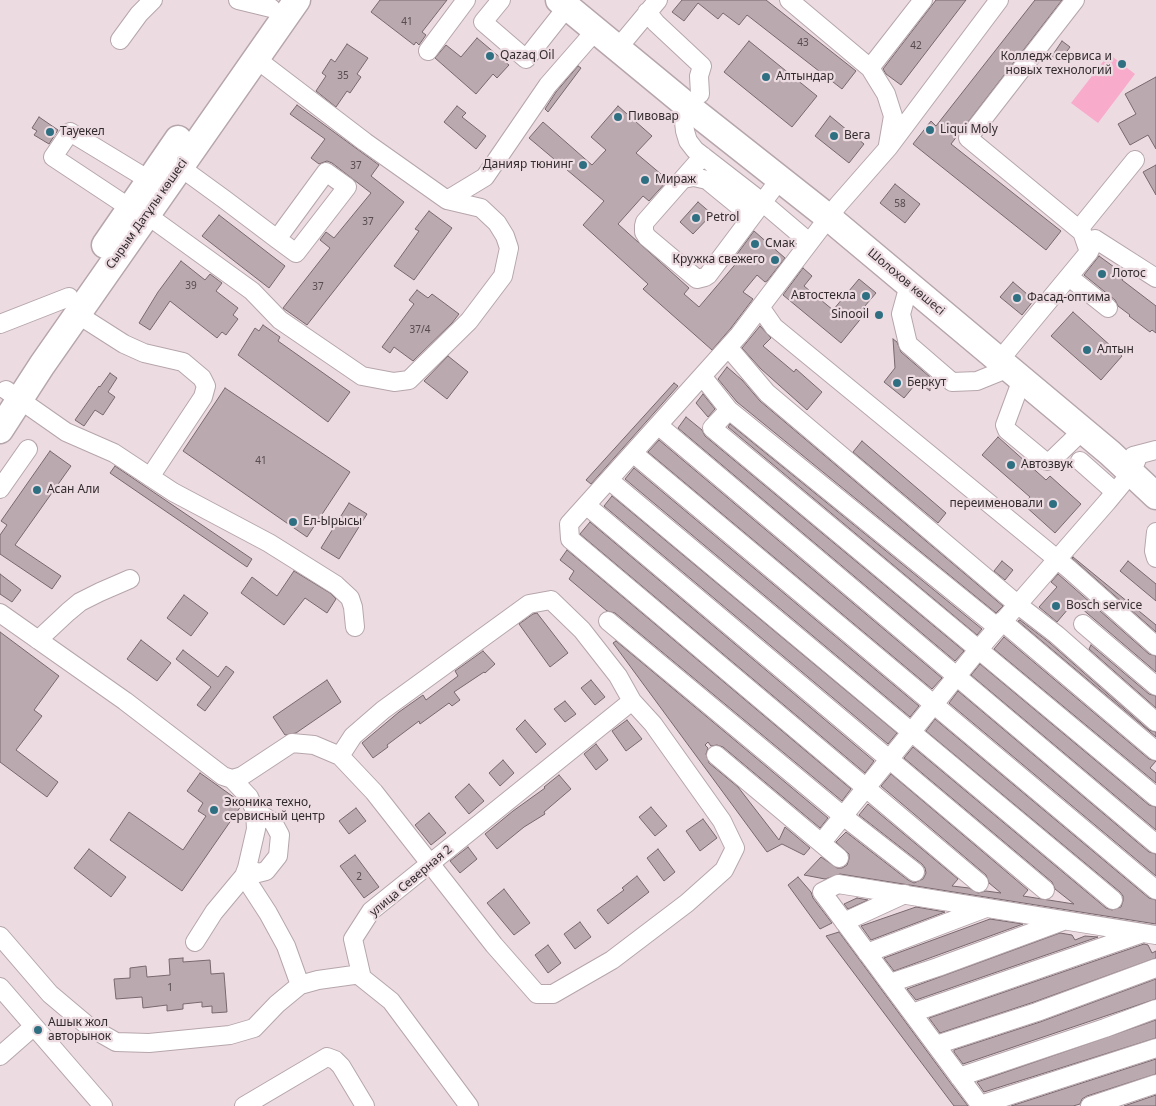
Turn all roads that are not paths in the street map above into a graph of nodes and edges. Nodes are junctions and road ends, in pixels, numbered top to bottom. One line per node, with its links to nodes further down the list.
1 (153, 0): 14 (street)
2 (238, 0): 11 (street)
3 (297, 0): 17 (highway, Сырым Датұлы көшесі)
4 (466, 0): 16 (street)
5 (501, 0): 10 (street)
6 (789, 0): 18 (street)
7 (923, 0): 18 (street)
8 (999, 0): 20 (street)
9 (1075, 0): 32 (street)
10 (571, 2): 13 (highway); 15 (highway)
11 (274, 4): 26 (highway, Сырым Датұлы көшесі)
12 (652, 6): 15 (street); 19 (street)
13 (596, 30): 15 (highway); 27 (street)
14 (120, 40)
15 (623, 41): 19 (highway); 19 (highway, Шолохов көшесі)
16 (428, 51)
17 (255, 58): 23 (highway, Сырым Датұлы көшесі); 27 (street)
18 (870, 68): 20 (street)
19 (695, 101): 21 (street); 25 (highway, Шолохов көшесі); 29 (highway, Шолохов көшесі)
20 (888, 148): 29 (street)
21 (703, 156): 24 (street); 28 (street)
22 (1135, 160): 32 (street)
23 (180, 167): 30 (highway, Сырым Датұлы көшесі); 33 (street)
24 (683, 179): 31 (street); 31 (street)
25 (780, 179): 28 (street); 29 (highway, Шолохов көшесі)
26 (149, 180): 30 (highway, Сырым Датұлы көшесі); 30 (street)
27 (447, 200): 30 (street)
28 (762, 202): 31 (street); 34 (street)
29 (833, 211): 34 (street); 38 (highway, Шолохов көшесі); 44 (highway, Шолохов көшесі)
30 (139, 212): 39 (highway, Сырым Датұлы көшесі)
31 (751, 216)
32 (1079, 230): 35 (street)
33 (277, 239)
34 (809, 242): 40 (street)
35 (1089, 252): 36 (street); 37 (street)
36 (1069, 276): 41 (street); 44 (street)
37 (1156, 278)
38 (909, 285): 44 (highway, Шолохов көшесі); 44 (street)
39 (73, 305): 42 (street); 46 (highway, Сырым Датұлы көшесі); 55 (street)
40 (760, 307): 43 (street); 62 (street)
41 (1108, 308)
42 (0, 324)
43 (728, 347): 45 (street); 64 (street)
44 (1013, 366): 50 (highway, Шолохов көшесі); 50 (street); 54 (highway, Шолохов көшесі)
45 (702, 376): 47 (street); 48 (street)
46 (9, 396): 49 (highway, Сырым Датұлы көшесі); 55 (street)
47 (729, 410): 67 (street); 72 (street)
48 (658, 425): 52 (street); 73 (street)
49 (0, 430)
50 (1083, 430): 54 (highway, Шолохов көшесі)
51 (28, 449): 57 (street)
52 (633, 453): 56 (street); 76 (street)
53 (1080, 461): 54 (street)
54 (1138, 467): 58 (highway, Шолохов көшесі); 62 (street)
55 (150, 477): 69 (street)
56 (609, 480): 59 (street); 78 (street)
57 (0, 489)
58 (1156, 496)
59 (586, 505): 82 (street); 84 (street)
60 (1156, 532): 61 (street)
61 (1156, 558)
62 (1056, 559): 64 (street); 71 (street)
63 (130, 579): 70 (street)
64 (1017, 604): 67 (street); 77 (street)
65 (0, 613): 70 (street)
66 (608, 621): 87 (street)
67 (1000, 624): 72 (street); 79 (street)
68 (1083, 624): 74 (street)
69 (355, 627)
70 (38, 640): 83 (street)
71 (1156, 646)
72 (978, 650): 73 (street); 85 (street)
73 (956, 676): 76 (street); 89 (street)
74 (1156, 686)
75 (632, 701): 81 (street); 91 (street, улица Северная 2); 91 (street)
76 (933, 705): 78 (street); 96 (street)
77 (1156, 722)
78 (911, 732): 82 (street); 98 (street)
79 (1156, 751)
80 (716, 754): 88 (street)
81 (340, 756): 83 (street); 91 (street)
82 (888, 760): 84 (street); 95 (street)
83 (232, 778): 86 (street)
84 (866, 788): 87 (street); 94 (street)
85 (1156, 797)
86 (256, 811): 92 (street); 92 (street)
87 (843, 816): 88 (street); 93 (street)
88 (822, 842): 90 (street)
89 (1156, 844)
90 (839, 858)
91 (431, 862): 107 (street, улица Северная 2)
92 (245, 872): 104 (street); 109 (street)
93 (915, 872)
94 (979, 883)
95 (1045, 890)
96 (1156, 890)
97 (905, 894): 99 (street); 101 (street); 101 (street)
98 (1113, 900)
99 (986, 907): 100 (street); 105 (street)
100 (1066, 920): 102 (street); 108 (street)
101 (844, 922): 105 (street)
102 (1149, 934): 112 (street)
103 (0, 936): 109 (street)
104 (195, 942)
105 (867, 953): 108 (street)
106 (1156, 968): 114 (street)
107 (361, 974): 109 (street); 123 (street)
108 (890, 983): 112 (street)
109 (300, 986)
110 (0, 987): 113 (street)
111 (1156, 1009): 117 (street)
112 (912, 1013): 114 (street)
113 (34, 1027): 116 (street); 120 (street)
114 (936, 1045): 117 (street)
115 (1156, 1048): 119 (street)
116 (0, 1056)
117 (959, 1077): 119 (street)
118 (1156, 1084): 124 (street)
119 (981, 1105)
120 (104, 1106)
121 (244, 1106): 122 (street)
122 (365, 1106)
123 (469, 1106)
124 (1090, 1106)

